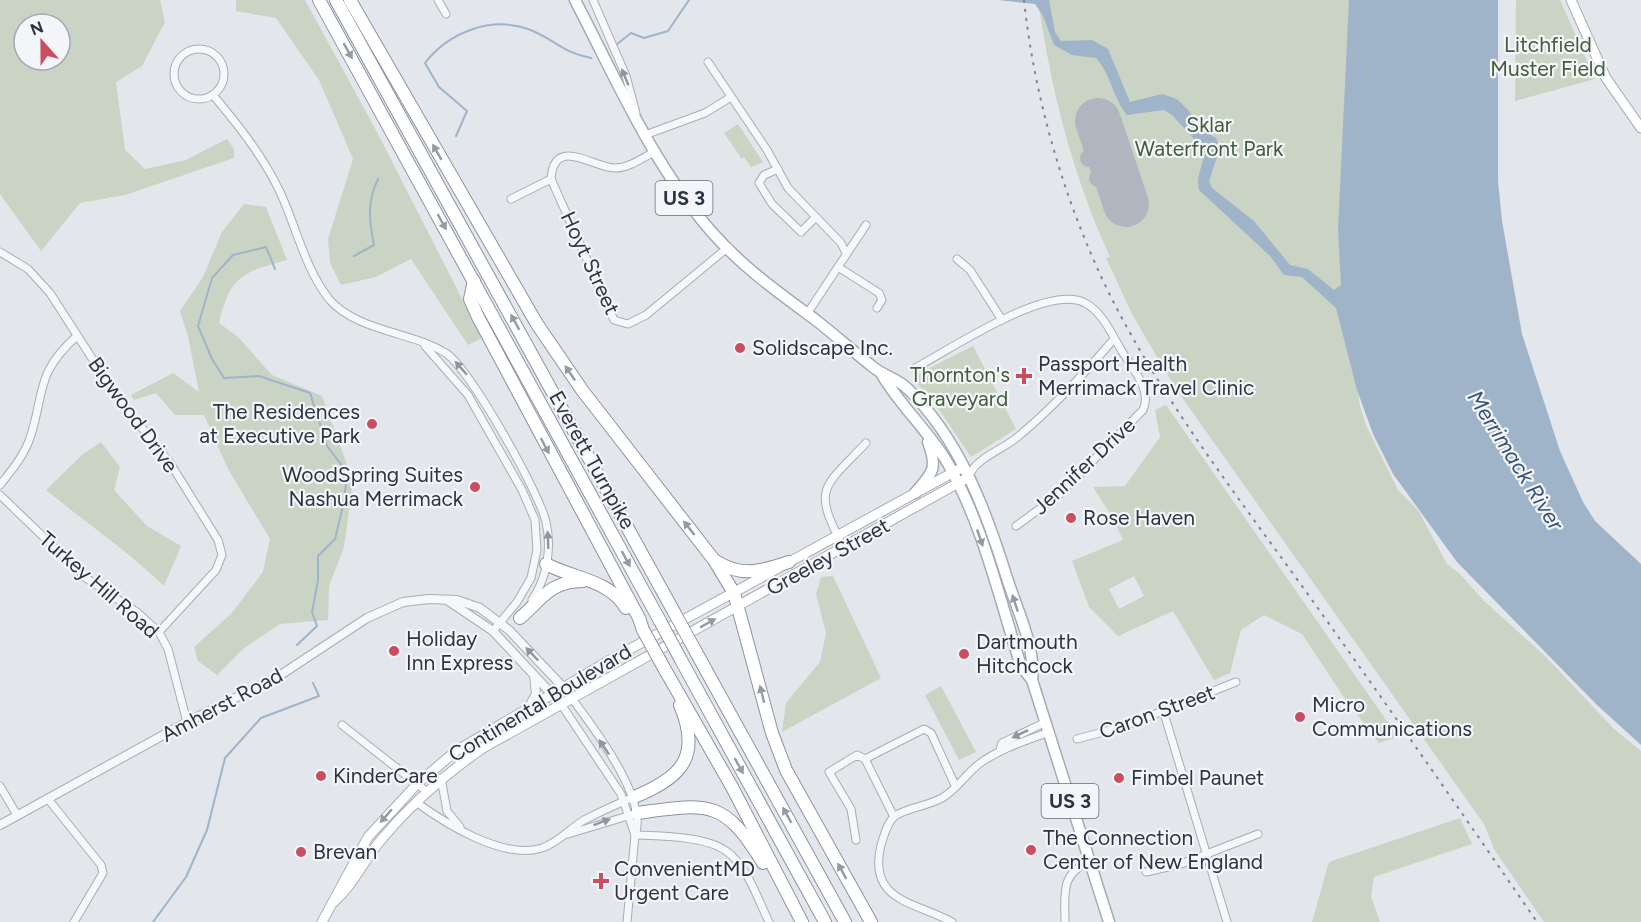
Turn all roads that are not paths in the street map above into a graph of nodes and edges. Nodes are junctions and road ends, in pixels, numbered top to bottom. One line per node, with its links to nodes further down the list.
1 (319, 0): 26 (highway, Everett Turnpike, one-way to 26)
2 (336, 0): 104 (highway, Everett Turnpike, one-way to 2, bridge)
3 (350, 0): 46 (highway, one-way to 3)
4 (438, 0): 8 (street)
5 (575, 0): 12 (main road, US 3)
6 (593, 0): 12 (street, one-way to 6)
7 (1571, 0): 13 (main road)
8 (446, 14)
9 (708, 62): 11 (street)
10 (213, 95): 10 (street); 32 (street)
11 (731, 97): 14 (street); 16 (street)
12 (638, 121): 14 (main road, US 3)
13 (1641, 128)
14 (645, 135): 15 (main road, US 3)
15 (654, 152): 17 (street); 21 (main road, US 3)
16 (778, 169): 19 (street); 19 (street)
17 (551, 179): 18 (street); 21 (street, Hoyt Street)
18 (511, 199)
19 (815, 218): 23 (street)
20 (866, 225): 23 (street)
21 (726, 249): 28 (main road, US 3)
22 (0, 252): 30 (street)
23 (846, 253): 25 (street)
24 (957, 259): 29 (street)
25 (838, 267): 27 (street); 28 (street)
26 (474, 280): 57 (highway, one-way to 57); 103 (highway, Everett Turnpike, one-way to 103, bridge)
27 (877, 308)
28 (807, 314): 34 (main road, US 3)
29 (1002, 321): 31 (street); 33 (street)
30 (77, 336): 40 (street, Bigwood Drive); 59 (street, Bigwood Drive)
31 (1114, 339): 37 (street, Greeley Street); 43 (street, Jennifer Drive)
32 (425, 346): 47 (street); 47 (street, one-way to 32)
33 (915, 368)
34 (881, 373): 35 (main road, US 3); 37 (main road, US 3)
35 (923, 430): 38 (main road, US 3); 41 (main road)
36 (866, 442): 44 (street)
37 (968, 471): 38 (main road, Greeley Street); 39 (main road, Greeley Street); 63 (main road, US 3, one-way to 37)
38 (952, 472): 39 (main road, US 3); 41 (main road, Greeley Street)
39 (957, 484): 45 (main road, Greeley Street); 63 (main road, US 3, one-way to 63)
40 (0, 485)
41 (915, 493): 44 (main road, Greeley Street)
42 (0, 495): 59 (street, Turkey Hill Road)
43 (1016, 526)
44 (837, 535): 45 (street); 48 (main road, Greeley Street)
45 (844, 548): 52 (main road, Greeley Street)
46 (714, 560): 48 (highway); 50 (highway)
47 (541, 561): 49 (highway); 53 (street); 54 (street)
48 (789, 562): 50 (main road, Greeley Street)
49 (589, 580): 53 (highway); 57 (highway)
50 (734, 593): 52 (highway); 55 (main road, Greeley Street)
51 (446, 600): 54 (street, Amherst Road); 58 (street); 71 (street, Amherst Road)
52 (740, 606): 60 (main road, Greeley Street, one-way to 52); 105 (highway, one-way to 52)
53 (520, 618): 56 (street)
54 (501, 622): 56 (street, Amherst Road); 58 (street)
55 (671, 627): 65 (main road, Continental Boulevard)
56 (509, 630): 65 (street, Amherst Road, one-way to 56)
57 (643, 630): 61 (highway, bridge)
58 (493, 631): 62 (street)
59 (159, 632): 71 (street, Turkey Hill Road)
60 (676, 640): 67 (main road, Continental Boulevard)
61 (664, 668): 82 (highway); 96 (highway)
62 (534, 675): 66 (street); 69 (street)
63 (1032, 680): 73 (main road, US 3)
64 (1236, 682): 70 (street, Caron Street)
65 (563, 687): 66 (main road, Continental Boulevard); 67 (street)
66 (552, 694): 68 (street); 69 (main road, Continental Boulevard)
67 (571, 698): 68 (main road, Continental Boulevard); 82 (street, one-way to 67)
68 (561, 704): 76 (main road, Continental Boulevard); 82 (street)
69 (528, 708): 77 (main road, Continental Boulevard)
70 (1163, 710): 74 (street, Caron Street); 93 (street)
71 (187, 722): 81 (street, Amherst Road)
72 (342, 725): 77 (street)
73 (1047, 727): 78 (street); 94 (main road, US 3)
74 (1077, 739)
75 (865, 759): 78 (street); 86 (street); 92 (street)
76 (441, 778): 80 (main road, Continental Boulevard); 91 (street)
77 (418, 783): 80 (street); 97 (main road, Continental Boulevard, one-way to 97)
78 (955, 785): 86 (street)
79 (0, 786): 85 (street)
80 (426, 791): 83 (main road, Continental Boulevard)
81 (48, 799): 85 (street, Amherst Road); 98 (street)
82 (629, 799): 84 (street); 88 (street)
83 (416, 802): 91 (street); 97 (main road, Continental Boulevard)
84 (633, 814): 88 (street, one-way to 84); 90 (street); 96 (highway)
85 (17, 815): 87 (street, Amherst Road)
86 (894, 817): 106 (street)
87 (0, 825)
88 (568, 834): 91 (street)
89 (1258, 834): 93 (street)
90 (635, 835): 100 (street); 101 (street)
91 (471, 836)
92 (856, 840)
93 (1206, 855): 95 (street); 109 (street)
94 (1089, 862): 107 (street); 108 (main road, US 3)
95 (1146, 872)
96 (787, 894): 102 (highway)
97 (333, 904): 99 (main road, Continental Boulevard)
98 (74, 922)
99 (322, 922)
100 (627, 922)
101 (769, 922)
102 (802, 922)
103 (825, 922)
104 (845, 922)
105 (871, 922)
106 (952, 922)
107 (1065, 922)
108 (1109, 922)
109 (1227, 922)

